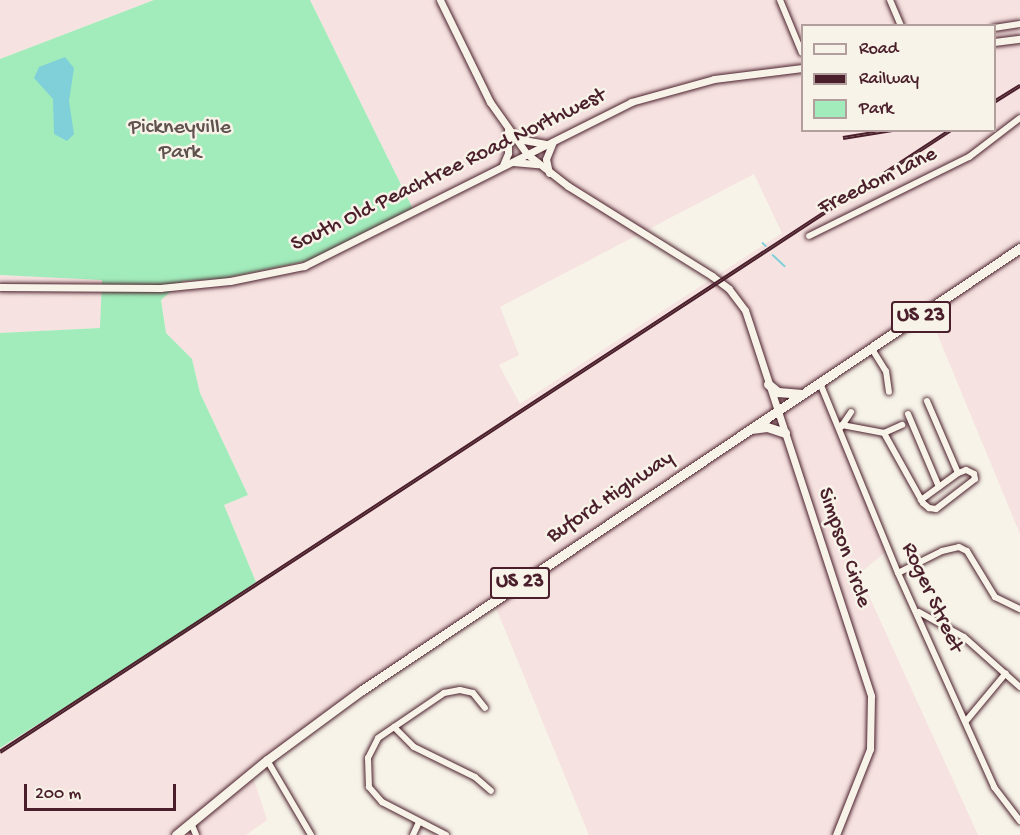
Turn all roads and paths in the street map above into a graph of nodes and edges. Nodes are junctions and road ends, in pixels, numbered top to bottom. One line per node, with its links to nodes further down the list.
1 (440, 0): 12 (street, Simpson Circle)
2 (780, 0): 9 (street)
3 (890, 0): 4 (street)
4 (900, 24)
5 (1020, 24): 6 (street)
6 (996, 28)
7 (1020, 39): 8 (street)
8 (996, 42)
9 (801, 51)
10 (801, 68): 13 (street, South Old Peachtree Road Northwest)
11 (1020, 118): 19 (street, Freedom Lane)
12 (510, 133): 13 (street); 14 (street, Simpson Circle); 17 (street)
13 (551, 142): 14 (street, South Old Peachtree Road Northwest); 18 (street)
14 (527, 154): 15 (street, South Old Peachtree Road Northwest); 16 (street, Simpson Circle)
15 (510, 162): 16 (street); 17 (street, South Old Peachtree Road Northwest)
16 (538, 164): 18 (street, Simpson Circle)
17 (502, 166): 21 (street, South Old Peachtree Road Northwest)
18 (549, 173): 24 (street, Simpson Circle)
19 (809, 236)
20 (1020, 248): 22 (main road, Buford Highway / US 23)
21 (0, 288)
22 (872, 349): 23 (main road, Buford Highway / US 23); 25 (street)
23 (820, 383): 26 (main road, Buford Highway / US 23); 32 (street, Roger Street)
24 (768, 384): 26 (main road); 28 (street, Simpson Circle)
25 (889, 392)
26 (802, 394): 28 (main road, Buford Highway / US 23)
27 (927, 401): 36 (street)
28 (776, 410): 33 (main road, Buford Highway / US 23); 34 (street, Simpson Circle)
29 (851, 411): 32 (street)
30 (908, 414): 37 (street)
31 (902, 425): 35 (street)
32 (841, 428): 35 (street); 39 (street, Roger Street)
33 (748, 429): 34 (main road); 47 (main road, Buford Highway / US 23)
34 (785, 433): 59 (street, Simpson Circle)
35 (884, 433): 38 (street)
36 (958, 473): 37 (street); 38 (street)
37 (939, 487): 38 (street)
38 (921, 500)
39 (898, 573): 40 (street); 41 (street, Roger Street)
40 (1020, 609)
41 (919, 612): 42 (street); 45 (street, Roger Street)
42 (1006, 673): 43 (street); 45 (street)
43 (1020, 687)
44 (485, 708): 46 (street)
45 (966, 721): 49 (street, Roger Street)
46 (394, 728): 48 (street); 52 (street)
47 (267, 760): 53 (main road, Buford Highway / US 23); 56 (street)
48 (492, 791)
49 (1012, 811): 50 (street); 51 (street, Roger Street)
50 (1020, 811)
51 (1020, 821)
52 (419, 822): 57 (street); 58 (street)
53 (191, 823): 54 (main road, Buford Highway / US 23); 55 (street)
54 (176, 835)
55 (196, 835)
56 (311, 835)
57 (413, 835)
58 (446, 835)
59 (836, 835)

